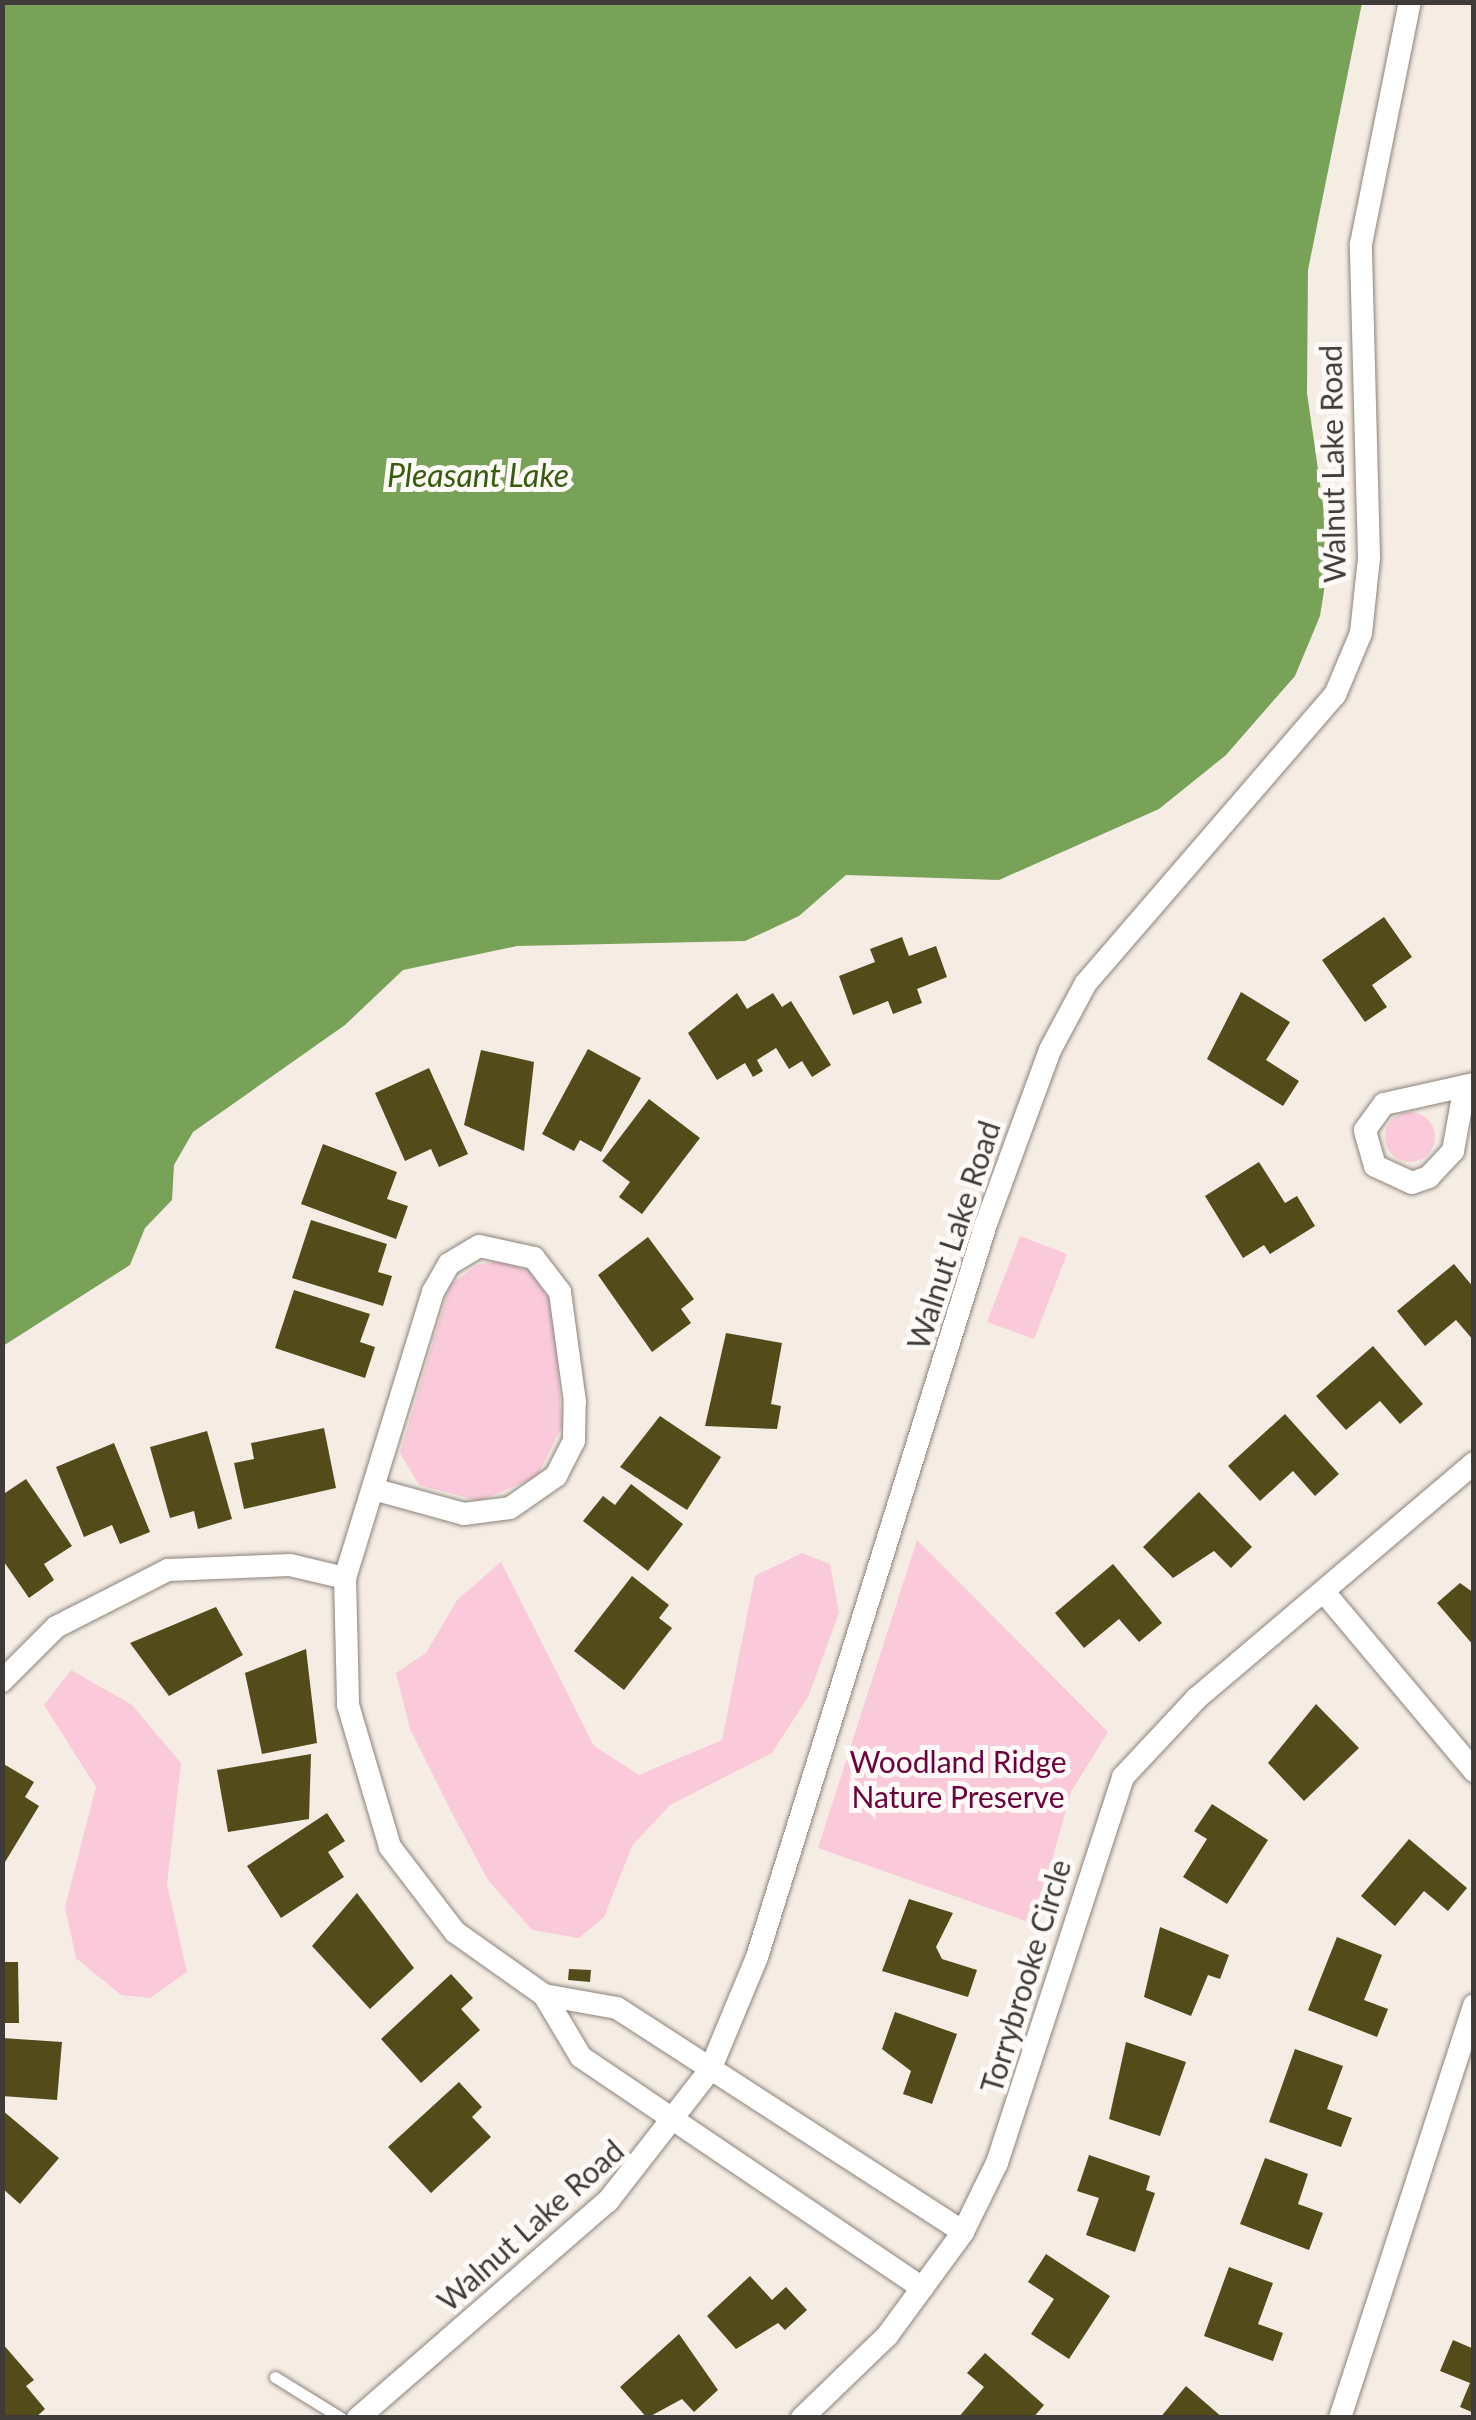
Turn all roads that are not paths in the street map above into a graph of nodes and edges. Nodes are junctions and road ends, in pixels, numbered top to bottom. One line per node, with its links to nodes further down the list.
1 (1410, 2): 11 (street, Walnut Lake Road)
2 (1469, 1088): 2 (street)
3 (1474, 1463): 6 (street, Torrybrooke Circle)
4 (374, 1490): 4 (street); 5 (street)
5 (345, 1578): 7 (street); 9 (street)
6 (1324, 1592): 8 (street); 13 (street, Torrybrooke Circle)
7 (2, 1682)
8 (1474, 1771)
9 (544, 1995): 11 (street); 12 (street)
10 (1474, 2005): 19 (street)
11 (710, 2070): 12 (street, Walnut Lake Road); 13 (street)
12 (677, 2122): 14 (street); 17 (street, Walnut Lake Road)
13 (963, 2232): 14 (street, Torrybrooke Circle)
14 (922, 2288): 18 (street, Torrybrooke Circle)
15 (275, 2377): 16 (lane)
16 (341, 2418)
17 (358, 2418)
18 (802, 2418)
19 (1340, 2418)

